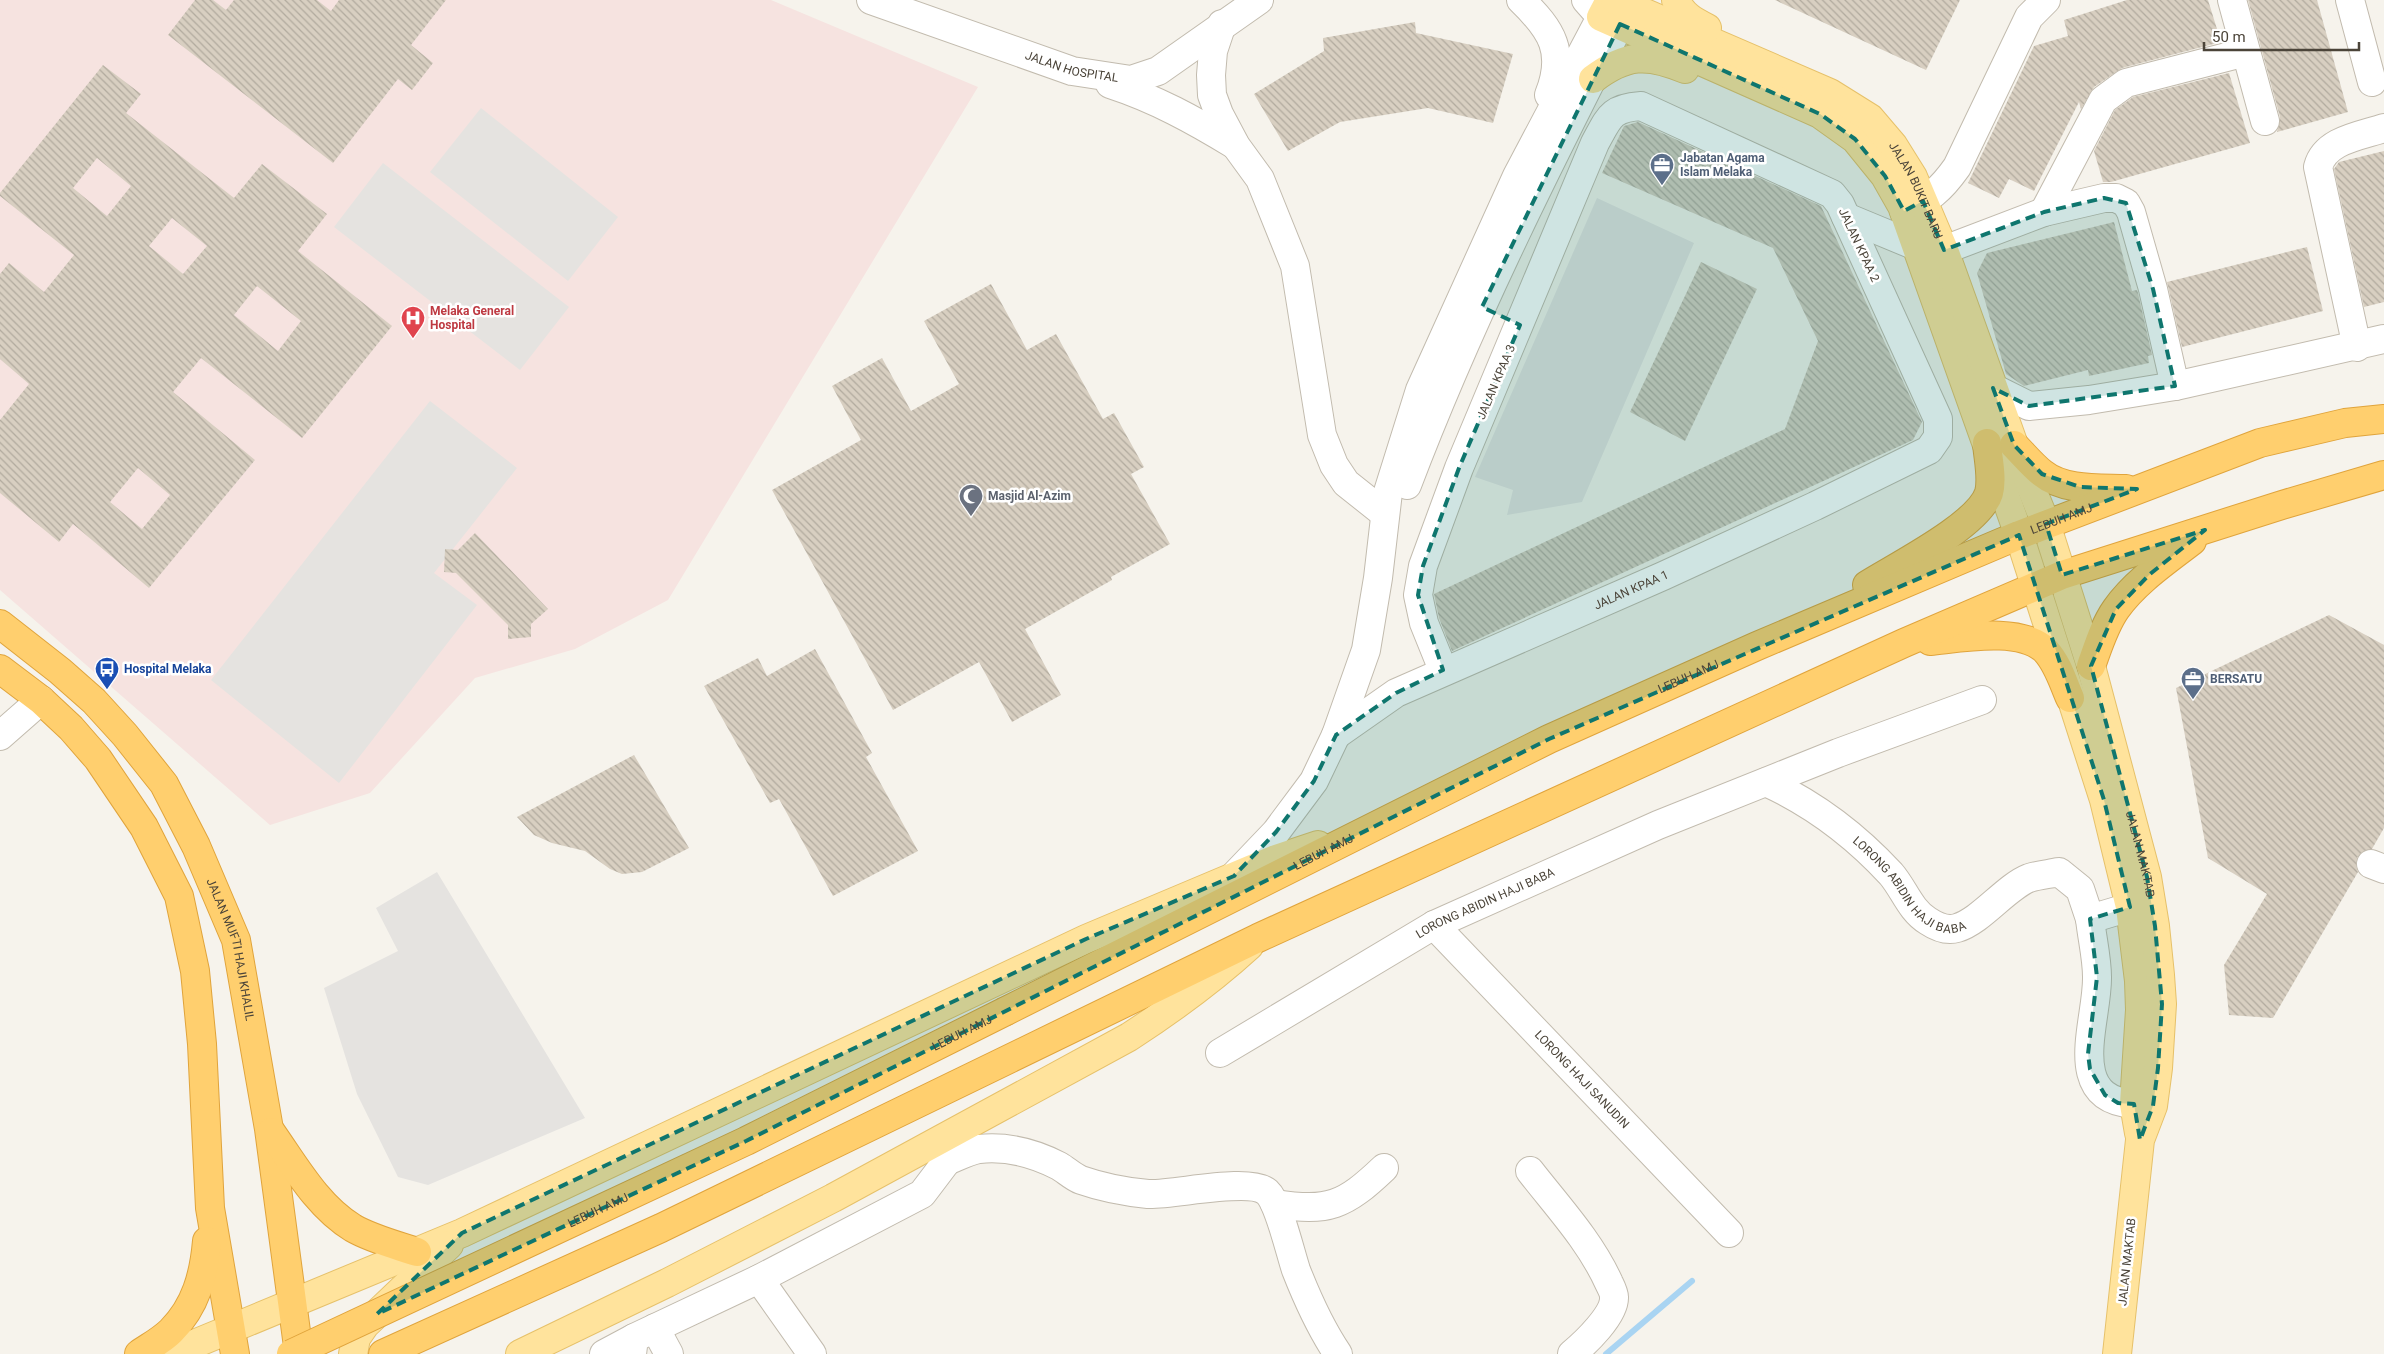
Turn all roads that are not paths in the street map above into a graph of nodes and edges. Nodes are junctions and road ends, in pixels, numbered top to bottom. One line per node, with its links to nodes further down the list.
1 (871, 0): 12 (street, JALAN HOSPITAL)
2 (1259, 0): 9 (street, JALAN HOSPITAL)
3 (1521, 0): 20 (street)
4 (1676, 0): 11 (main road)
5 (2046, 0): 21 (street)
6 (2232, 0): 10 (street)
7 (2350, 0): 14 (street)
8 (1614, 7): 11 (main road, JALAN BUKIT BARU); 13 (street); 15 (main road, JALAN BUKIT BARU); 20 (street)
9 (1222, 24): 12 (street, JALAN HOSPITAL); 19 (street)
10 (2246, 52): 17 (street); 22 (street)
11 (1766, 65): 21 (main road, JALAN BUKIT BARU)
12 (1072, 71): 19 (street)
13 (1592, 79): 15 (main road); 26 (street)
14 (2372, 82)
15 (1771, 92): 21 (main road, JALAN BUKIT BARU)
16 (1624, 107): 23 (street, JALAN KPAA 2); 27 (street, JALAN KPAA 3)
17 (2265, 121)
18 (2384, 128): 29 (street)
19 (1236, 146): 38 (street)
20 (1517, 176): 26 (street)
21 (1913, 206): 24 (main road, JALAN BUKIT BARU); 25 (main road, JALAN BUKIT BARU)
22 (2044, 212): 25 (street); 30 (street)
23 (1846, 217): 24 (street); 35 (street, JALAN KPAA 2)
24 (1916, 246): 33 (main road, JALAN BUKIT BARU)
25 (1944, 250): 31 (main road, JALAN BUKIT BARU)
26 (1472, 302): 27 (street); 38 (street)
27 (1520, 325): 49 (street, JALAN KPAA 3)
28 (2384, 339): 29 (street)
29 (2357, 347): 30 (street)
30 (2175, 386): 31 (street)
31 (1993, 388): 34 (main road, JALAN BUKIT BARU)
32 (2384, 419): 37 (highway, LEBUH AMJ)
33 (1987, 443): 41 (main road, JALAN BUKIT BARU); 46 (highway)
34 (2014, 445): 37 (highway); 39 (main road, JALAN BUKIT BARU)
35 (1929, 450): 49 (street, JALAN KPAA 1)
36 (2384, 475): 40 (highway)
37 (2137, 489): 39 (highway, LEBUH AMJ)
38 (1386, 514): 53 (street)
39 (2046, 524): 41 (highway, LEBUH AMJ); 42 (main road, JALAN BUKIT BARU)
40 (2205, 530): 42 (highway); 47 (highway)
41 (2019, 535): 43 (main road, JALAN BUKIT BARU); 46 (highway, LEBUH AMJ)
42 (2062, 575): 43 (highway); 47 (main road, JALAN MAKTAB)
43 (2035, 587): 45 (highway); 50 (main road, JALAN MAKTAB)
44 (0, 624): 64 (highway, JALAN MUFTI HAJI KHALIL)
45 (1904, 644): 50 (highway); 61 (highway)
46 (1756, 646): 56 (highway, LEBUH AMJ)
47 (2091, 666): 65 (main road, JALAN MAKTAB)
48 (0, 669): 51 (highway)
49 (1443, 670): 53 (street, JALAN KPAA 1)
50 (2070, 698): 58 (main road, JALAN MAKTAB)
51 (41, 700): 54 (street); 70 (highway)
52 (1982, 700): 55 (street, LORONG ABIDIN HAJI BABA)
53 (1336, 735): 57 (street)
54 (0, 736)
55 (1766, 782): 59 (street, LORONG ABIDIN HAJI BABA); 60 (street, LORONG ABIDIN HAJI BABA)
56 (1378, 825): 57 (main road); 80 (highway, LEBUH AMJ, bridge)
57 (1234, 876): 71 (main road)
58 (2130, 907): 59 (street); 63 (main road, JALAN MAKTAB)
59 (2090, 919): 63 (street, LORONG ABIDIN HAJI BABA)
60 (1434, 925): 62 (street, LORONG ABIDIN HAJI BABA); 72 (street, LORONG HAJI SANUDIN)
61 (1258, 938): 66 (main road); 83 (highway)
62 (1220, 1053)
63 (2134, 1104): 65 (main road, JALAN MAKTAB)
64 (268, 1129): 73 (highway); 75 (highway, JALAN MUFTI HAJI KHALIL)
65 (2140, 1140): 90 (main road, JALAN MAKTAB)
66 (942, 1151): 69 (street); 74 (street); 84 (main road)
67 (1384, 1168): 69 (street)
68 (1530, 1171): 89 (street)
69 (1275, 1204): 88 (street)
70 (210, 1208): 77 (highway); 78 (highway)
71 (462, 1233): 73 (main road); 82 (main road)
72 (1730, 1233)
73 (417, 1252): 75 (main road)
74 (759, 1279): 76 (street); 87 (street)
75 (292, 1302): 77 (main road); 81 (highway, JALAN MUFTI HAJI KHALIL)
76 (640, 1340): 85 (street); 86 (street)
77 (232, 1342): 79 (main road)
78 (139, 1354)
79 (170, 1354)
80 (291, 1354)
81 (299, 1354)
82 (353, 1354)
83 (384, 1354)
84 (520, 1354)
85 (604, 1354)
86 (669, 1354)
87 (812, 1354)
88 (1338, 1354)
89 (1572, 1354)
90 (2117, 1354)

